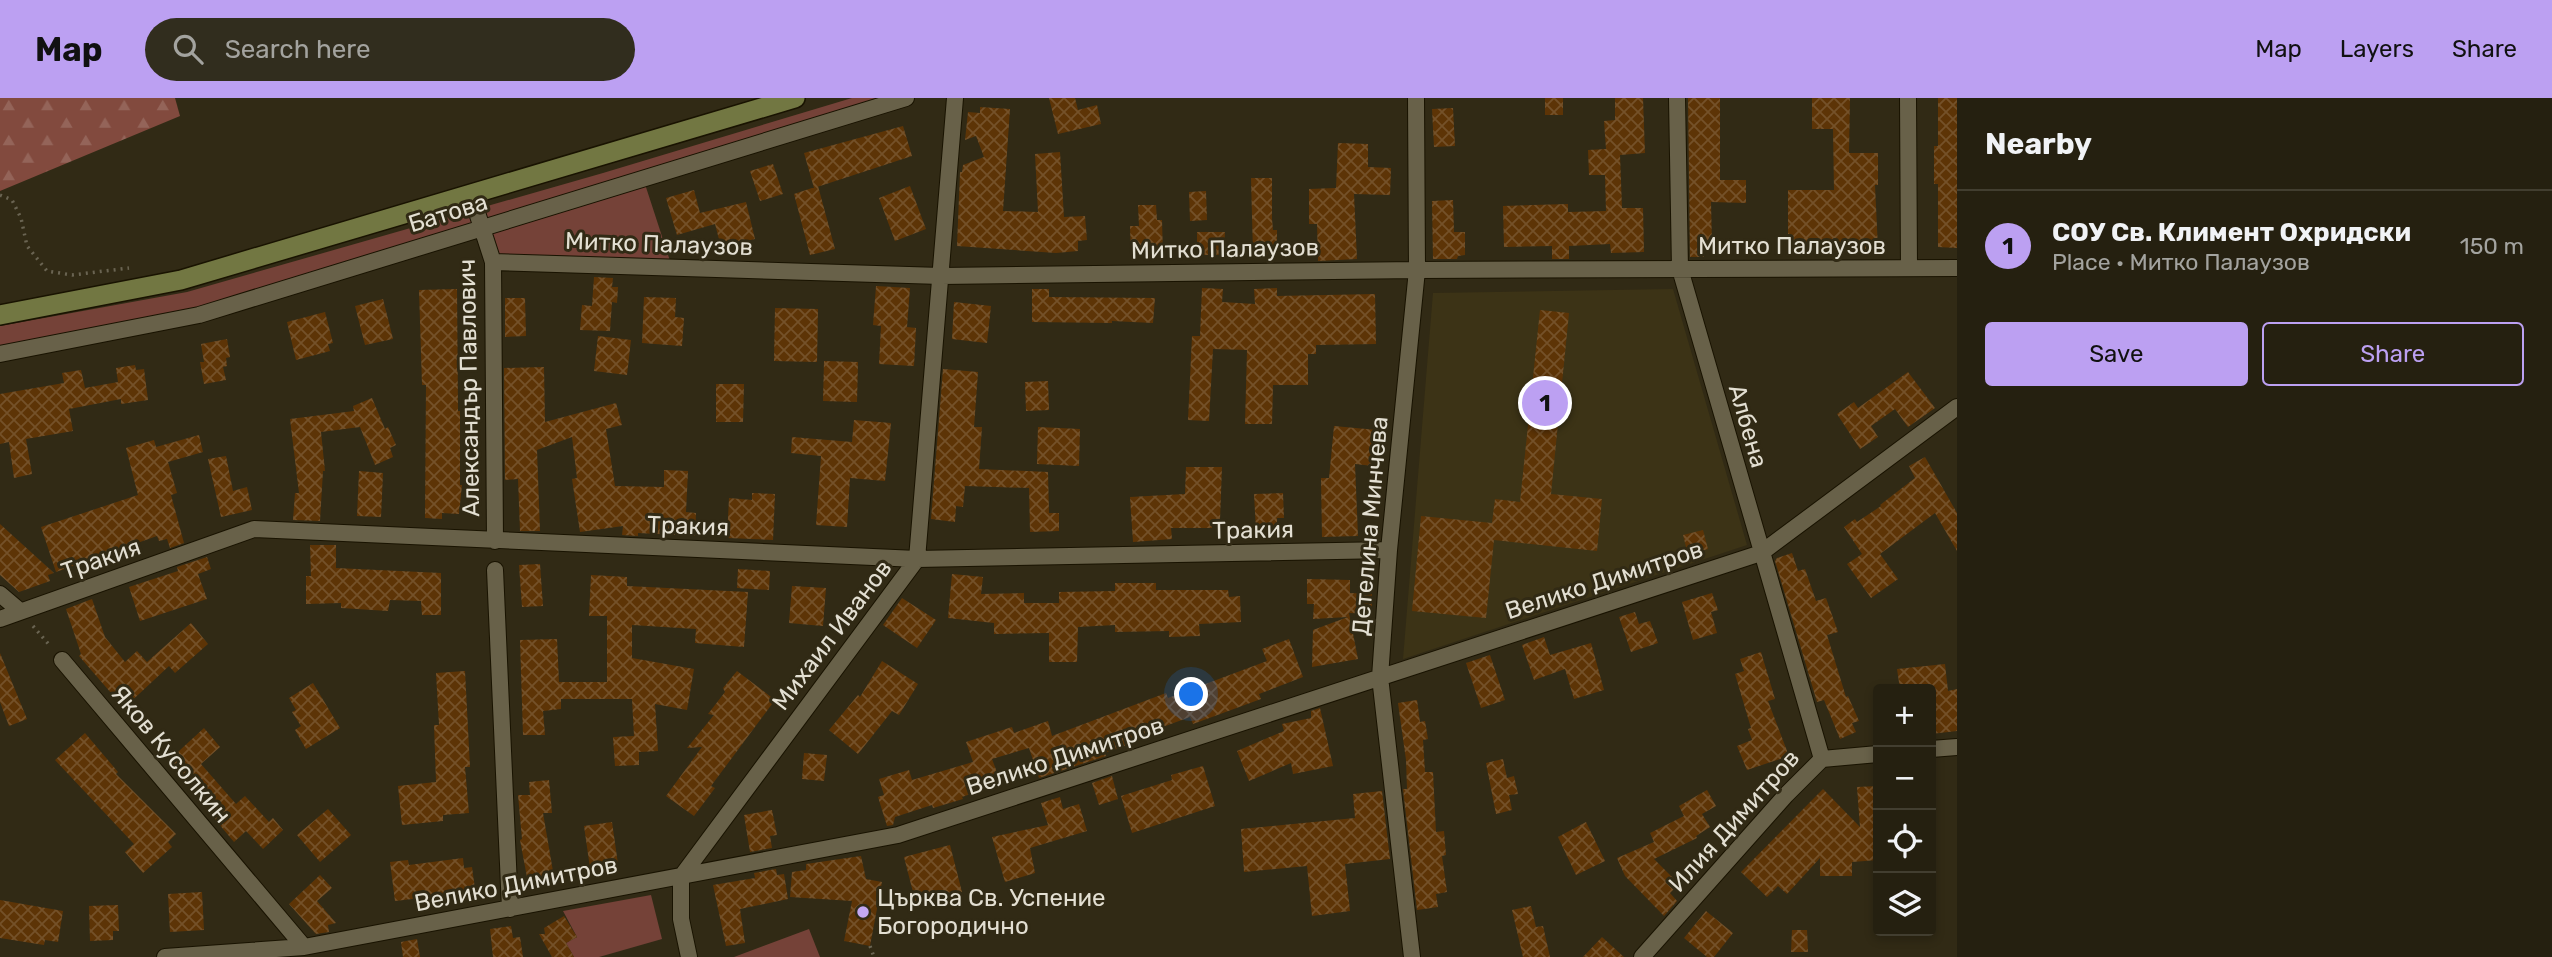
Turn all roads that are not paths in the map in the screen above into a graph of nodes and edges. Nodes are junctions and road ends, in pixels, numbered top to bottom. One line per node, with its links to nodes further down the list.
1 (795, 98): 7 (main road)
2 (906, 98): 8 (street, Батова)
3 (955, 98): 14 (street, Михаил Иванов)
4 (1416, 98): 13 (street, Детелина Минчева)
5 (1677, 98): 12 (street, Албена)
6 (1908, 98): 10 (street)
7 (471, 194): 8 (street, Александър Павлович); 15 (main road)
8 (481, 226): 9 (street, Александър Павлович); 16 (street, Батова)
9 (493, 262): 14 (street, Митко Палаузов); 18 (street, Александър Павлович)
10 (1909, 268): 11 (street, Митко Палаузов); 12 (street, Митко Палаузов)
11 (1957, 268)
12 (1680, 269): 13 (street, Митко Палаузов); 20 (street, Албена)
13 (1417, 270): 14 (street, Митко Палаузов); 19 (street, Детелина Минчева)
14 (941, 276): 21 (street, Михаил Иванов)
15 (0, 315)
16 (0, 354)
17 (1957, 407): 20 (street, Велико Димитров)
18 (495, 541): 21 (street, Тракия); 24 (street, Тракия)
19 (1390, 550): 21 (street, Тракия); 27 (street, Детелина Минчева)
20 (1761, 553): 27 (street, Велико Димитров); 31 (street, Албена)
21 (917, 559): 32 (street, Михаил Иванов)
22 (495, 570): 33 (street)
23 (0, 594): 24 (street)
24 (20, 611): 25 (street, Тракия)
25 (0, 619)
26 (62, 660): 34 (street, Яков Кусолкин)
27 (1380, 677): 32 (street, Велико Димитров); 37 (street, Детелина Минчева)
28 (1957, 747): 29 (street)
29 (1936, 749)
30 (1873, 754): 31 (street, Илия Димитров)
31 (1822, 759): 38 (street, Илия Димитров)
32 (681, 877): 33 (street, Велико Димитров); 36 (street)
33 (510, 909): 34 (street, Велико Димитров)
34 (304, 947): 35 (street, Велико Димитров)
35 (164, 957)
36 (689, 957)
37 (1412, 957)
38 (1642, 957)

